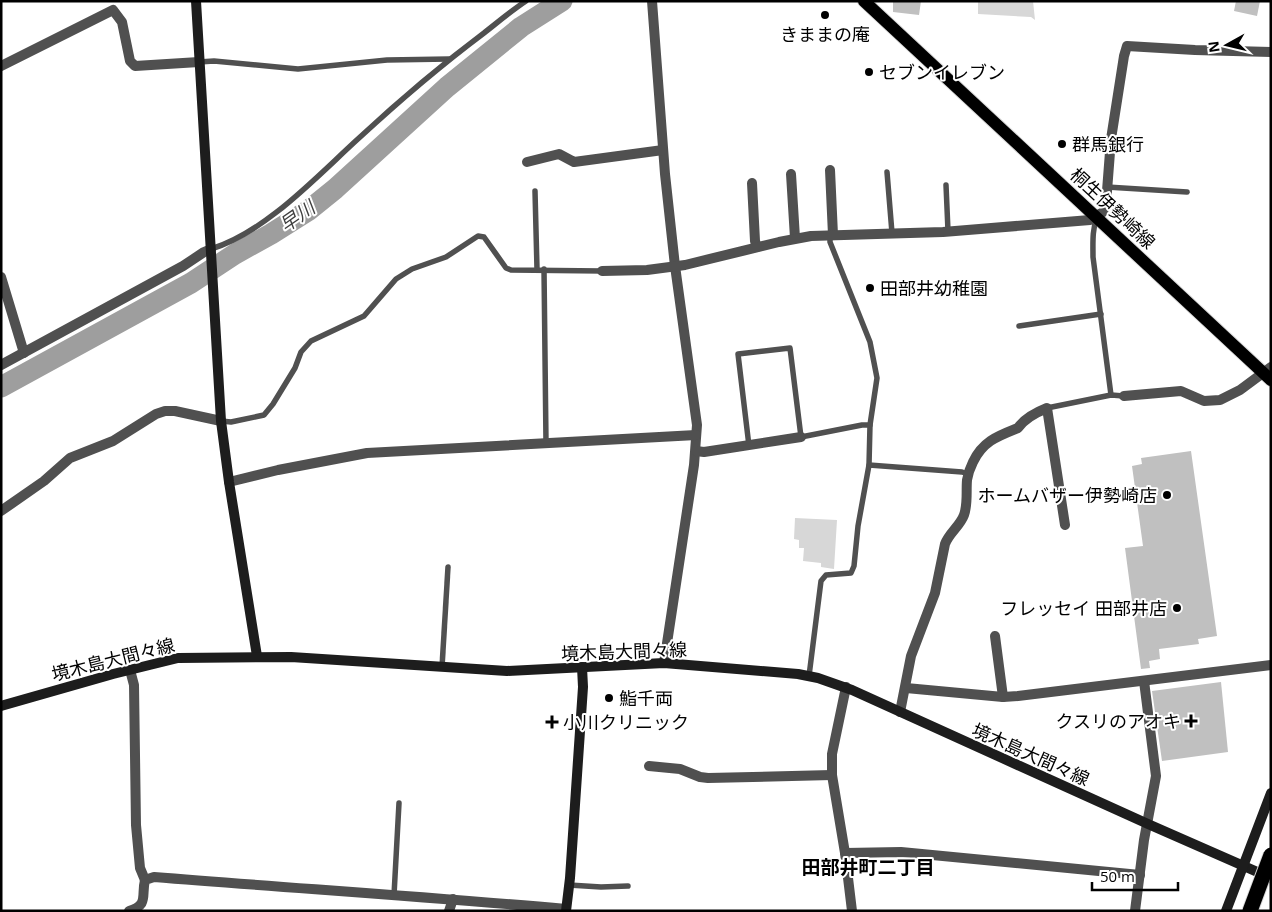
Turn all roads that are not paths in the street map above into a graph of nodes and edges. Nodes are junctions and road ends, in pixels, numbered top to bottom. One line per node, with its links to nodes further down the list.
1 (196, 1): 7 (main road)
2 (526, 1): 6 (lane)
3 (652, 1): 9 (street)
4 (864, 1): 19 (main road, 桐生伊勢崎線)
5 (1271, 52): 16 (street)
6 (449, 59): 7 (lane); 25 (lane)
7 (199, 62): 8 (street); 25 (main road)
8 (1, 66)
9 (663, 150): 10 (street); 26 (street)
10 (527, 162)
11 (830, 170): 22 (street)
12 (887, 172): 21 (lane)
13 (791, 174): 23 (street)
14 (752, 183): 24 (street)
15 (946, 185): 20 (lane)
16 (1107, 187): 18 (lane); 19 (street)
17 (536, 191): 27 (lane)
18 (1187, 192)
19 (1097, 217): 20 (street); 31 (lane); 35 (main road, 桐生伊勢崎線)
20 (948, 231): 21 (street)
21 (892, 232): 22 (street)
22 (831, 235): 23 (street); 40 (lane)
23 (795, 238): 24 (street)
24 (757, 248): 26 (street)
25 (211, 252): 33 (street); 39 (main road)
26 (675, 266): 29 (street); 41 (street)
27 (537, 269): 28 (lane); 39 (lane)
28 (544, 269): 29 (lane); 43 (lane)
29 (602, 271)
30 (1, 277): 33 (street)
31 (1101, 314): 32 (lane); 36 (lane)
32 (1019, 326)
33 (24, 353): 34 (street)
34 (1, 365)
35 (1268, 373): 37 (street)
36 (1111, 395): 37 (lane); 38 (lane)
37 (1124, 396)
38 (1047, 408): 47 (street); 50 (street)
39 (221, 421): 48 (main road); 49 (street)
40 (870, 425): 42 (lane); 46 (lane)
41 (696, 436): 43 (street); 45 (street)
42 (801, 437): 44 (street); 44 (lane)
43 (546, 443): 48 (street)
44 (749, 446): 45 (street)
45 (696, 451): 54 (street)
46 (869, 466): 47 (lane); 59 (lane)
47 (968, 474): 62 (street)
48 (228, 482): 53 (main road)
49 (1, 511)
50 (1065, 525)
51 (448, 567): 56 (lane)
52 (995, 636): 63 (street)
53 (257, 656): 56 (main road, 境木島大間々線); 58 (main road, 境木島大間々線)
54 (664, 663): 57 (main road, 境木島大間々線); 59 (main road, 境木島大間々線)
55 (1271, 665): 60 (street)
56 (442, 667): 57 (main road, 境木島大間々線)
57 (582, 667): 77 (main road)
58 (130, 670): 64 (main road, 境木島大間々線); 76 (street)
59 (809, 676): 61 (main road, 境木島大間々線)
60 (1144, 681): 63 (street); 70 (street)
61 (846, 687): 65 (main road, 境木島大間々線); 67 (street)
62 (906, 688): 63 (street); 65 (street)
63 (1002, 697)
64 (1, 706)
65 (900, 712): 70 (main road, 境木島大間々線)
66 (649, 766): 67 (street)
67 (832, 775): 71 (street)
68 (1271, 793): 73 (main road)
69 (398, 803): 79 (lane)
70 (1148, 824): 73 (main road, 境木島大間々線); 74 (street)
71 (844, 853): 74 (street); 84 (street)
72 (1271, 854): 87 (highway, bridge)
73 (1243, 866): 75 (main road, 境木島大間々線); 86 (main road)
74 (1140, 875): 85 (street)
75 (1271, 878)
76 (145, 880): 79 (street); 82 (street)
77 (570, 885): 78 (lane); 81 (main road)
78 (628, 886)
79 (394, 895): 80 (street)
80 (453, 899): 81 (street); 83 (street)
81 (566, 910)
82 (129, 911)
83 (449, 911)
84 (852, 911)
85 (1135, 911)
86 (1226, 911)
87 (1250, 911)

